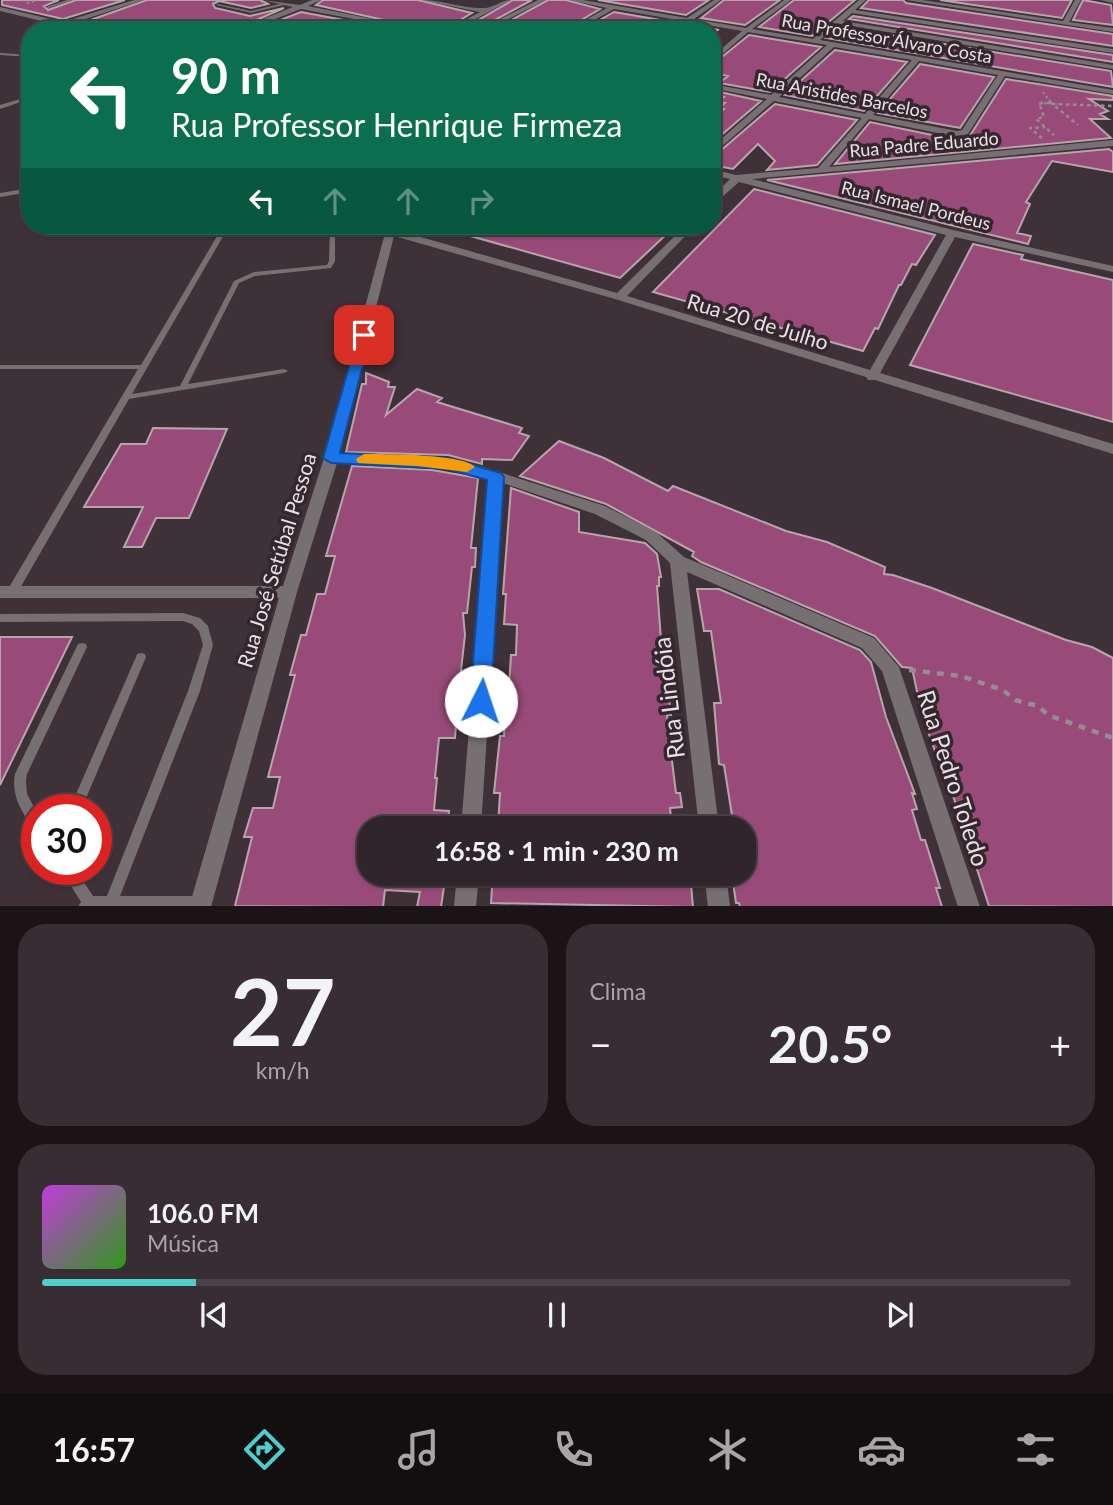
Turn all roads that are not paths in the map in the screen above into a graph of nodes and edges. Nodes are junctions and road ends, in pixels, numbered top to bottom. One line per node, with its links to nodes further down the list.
1 (71, 0): 21 (lane)
2 (141, 0): 32 (street)
3 (265, 0): 18 (street)
4 (318, 0): 22 (street)
5 (424, 0): 26 (street)
6 (508, 0): 26 (street)
7 (543, 0): 36 (street)
8 (572, 0): 16 (street, Rua Professor Álvaro Costa)
9 (718, 0): 29 (street)
10 (788, 0): 43 (street)
11 (863, 0): 25 (street)
12 (909, 0): 17 (street)
13 (1078, 0): 41 (street)
14 (1104, 0): 15 (street)
15 (1113, 1)
16 (597, 2): 23 (street, Rua Professor Álvaro Costa)
17 (935, 2): 28 (street)
18 (283, 4): 19 (lane); 22 (street)
19 (218, 5)
20 (639, 5): 24 (street)
21 (48, 7)
22 (299, 7): 33 (street); 34 (street)
23 (613, 7): 24 (street, Rua Professor Álvaro Costa); 37 (street)
24 (630, 10): 29 (street, Rua Professor Álvaro Costa)
25 (851, 10): 40 (street); 45 (street)
26 (488, 11): 35 (street)
27 (0, 12): 30 (street); 31 (street)
28 (1028, 18): 41 (street); 45 (street)
29 (684, 19): 38 (street); 39 (street, Rua Professor Álvaro Costa)
30 (32, 21)
31 (38, 21)
32 (81, 21)
33 (262, 21)
34 (375, 21)
35 (467, 21)
36 (500, 21)
37 (587, 21)
38 (679, 21)
39 (696, 21)
40 (838, 22): 46 (street); 48 (street)
41 (1065, 23): 44 (street)
42 (721, 25): 43 (street, Rua Professor Álvaro Costa)
43 (749, 30): 46 (street, Rua Professor Álvaro Costa); 50 (street)
44 (1113, 30)
45 (1016, 36): 48 (street); 49 (street)
46 (815, 41): 47 (street, Rua Professor Álvaro Costa)
47 (833, 44): 53 (street, Rua Professor Álvaro Costa); 59 (street)
48 (1006, 50): 54 (street); 55 (street)
49 (1113, 51)
50 (721, 53)
51 (0, 54): 52 (lane)
52 (21, 55)
53 (917, 59): 55 (street, Rua Professor Álvaro Costa); 62 (street)
54 (1113, 67)
55 (991, 71): 56 (street, Rua Professor Álvaro Costa)
56 (1003, 73): 58 (street, Rua Professor Álvaro Costa); 62 (street, Rua Aristides Barcelos)
57 (721, 88): 59 (street, Rua Aristides Barcelos)
58 (1113, 95)
59 (773, 98): 62 (street, Rua Aristides Barcelos); 64 (street)
60 (21, 100): 61 (lane)
61 (0, 107)
62 (865, 116): 65 (street)
63 (1113, 143): 65 (street, Rua Padre Eduardo)
64 (721, 144)
65 (821, 170): 67 (street, Rua Padre Eduardo)
66 (721, 174): 67 (street, Rua Ismael Pordeus)
67 (737, 178): 69 (street); 71 (street, Rua Ismael Pordeus)
68 (21, 192): 70 (lane)
69 (721, 194)
70 (0, 195)
71 (953, 233): 77 (street, Rua Ismael Pordeus); 82 (street)
72 (221, 235): 80 (lane)
73 (333, 235): 83 (lane)
74 (389, 235): 86 (street, Rua José Setúbal Pessoa)
75 (411, 235): 78 (street, Rua 20 de Julho)
76 (681, 235): 78 (street)
77 (1113, 269)
78 (619, 297): 82 (street, Rua 20 de Julho)
79 (0, 367): 80 (lane)
80 (143, 367): 84 (lane)
81 (284, 371): 83 (lane)
82 (872, 377): 85 (street, Rua 20 de Julho)
83 (183, 387): 84 (lane)
84 (127, 397): 89 (lane)
85 (1113, 450)
86 (331, 458): 87 (street); 90 (street, Rua José Setúbal Pessoa)
87 (496, 477): 88 (street); 96 (street)
88 (678, 561): 97 (street, Rua Lindóia); 106 (street, Rua Pedro Toledo)
89 (6, 592): 90 (street)
90 (289, 593): 103 (street, Rua José Setúbal Pessoa)
91 (0, 618): 101 (lane)
92 (82, 647): 95 (lane)
93 (141, 657): 94 (lane)
94 (82, 794)
95 (21, 800)
96 (472, 816)
97 (708, 816)
98 (77, 885): 102 (lane)
99 (467, 886): 104 (street)
100 (717, 886): 105 (street)
101 (111, 903): 102 (lane); 103 (lane)
102 (88, 905)
103 (201, 905)
104 (465, 906)
105 (719, 906)
106 (969, 906)

